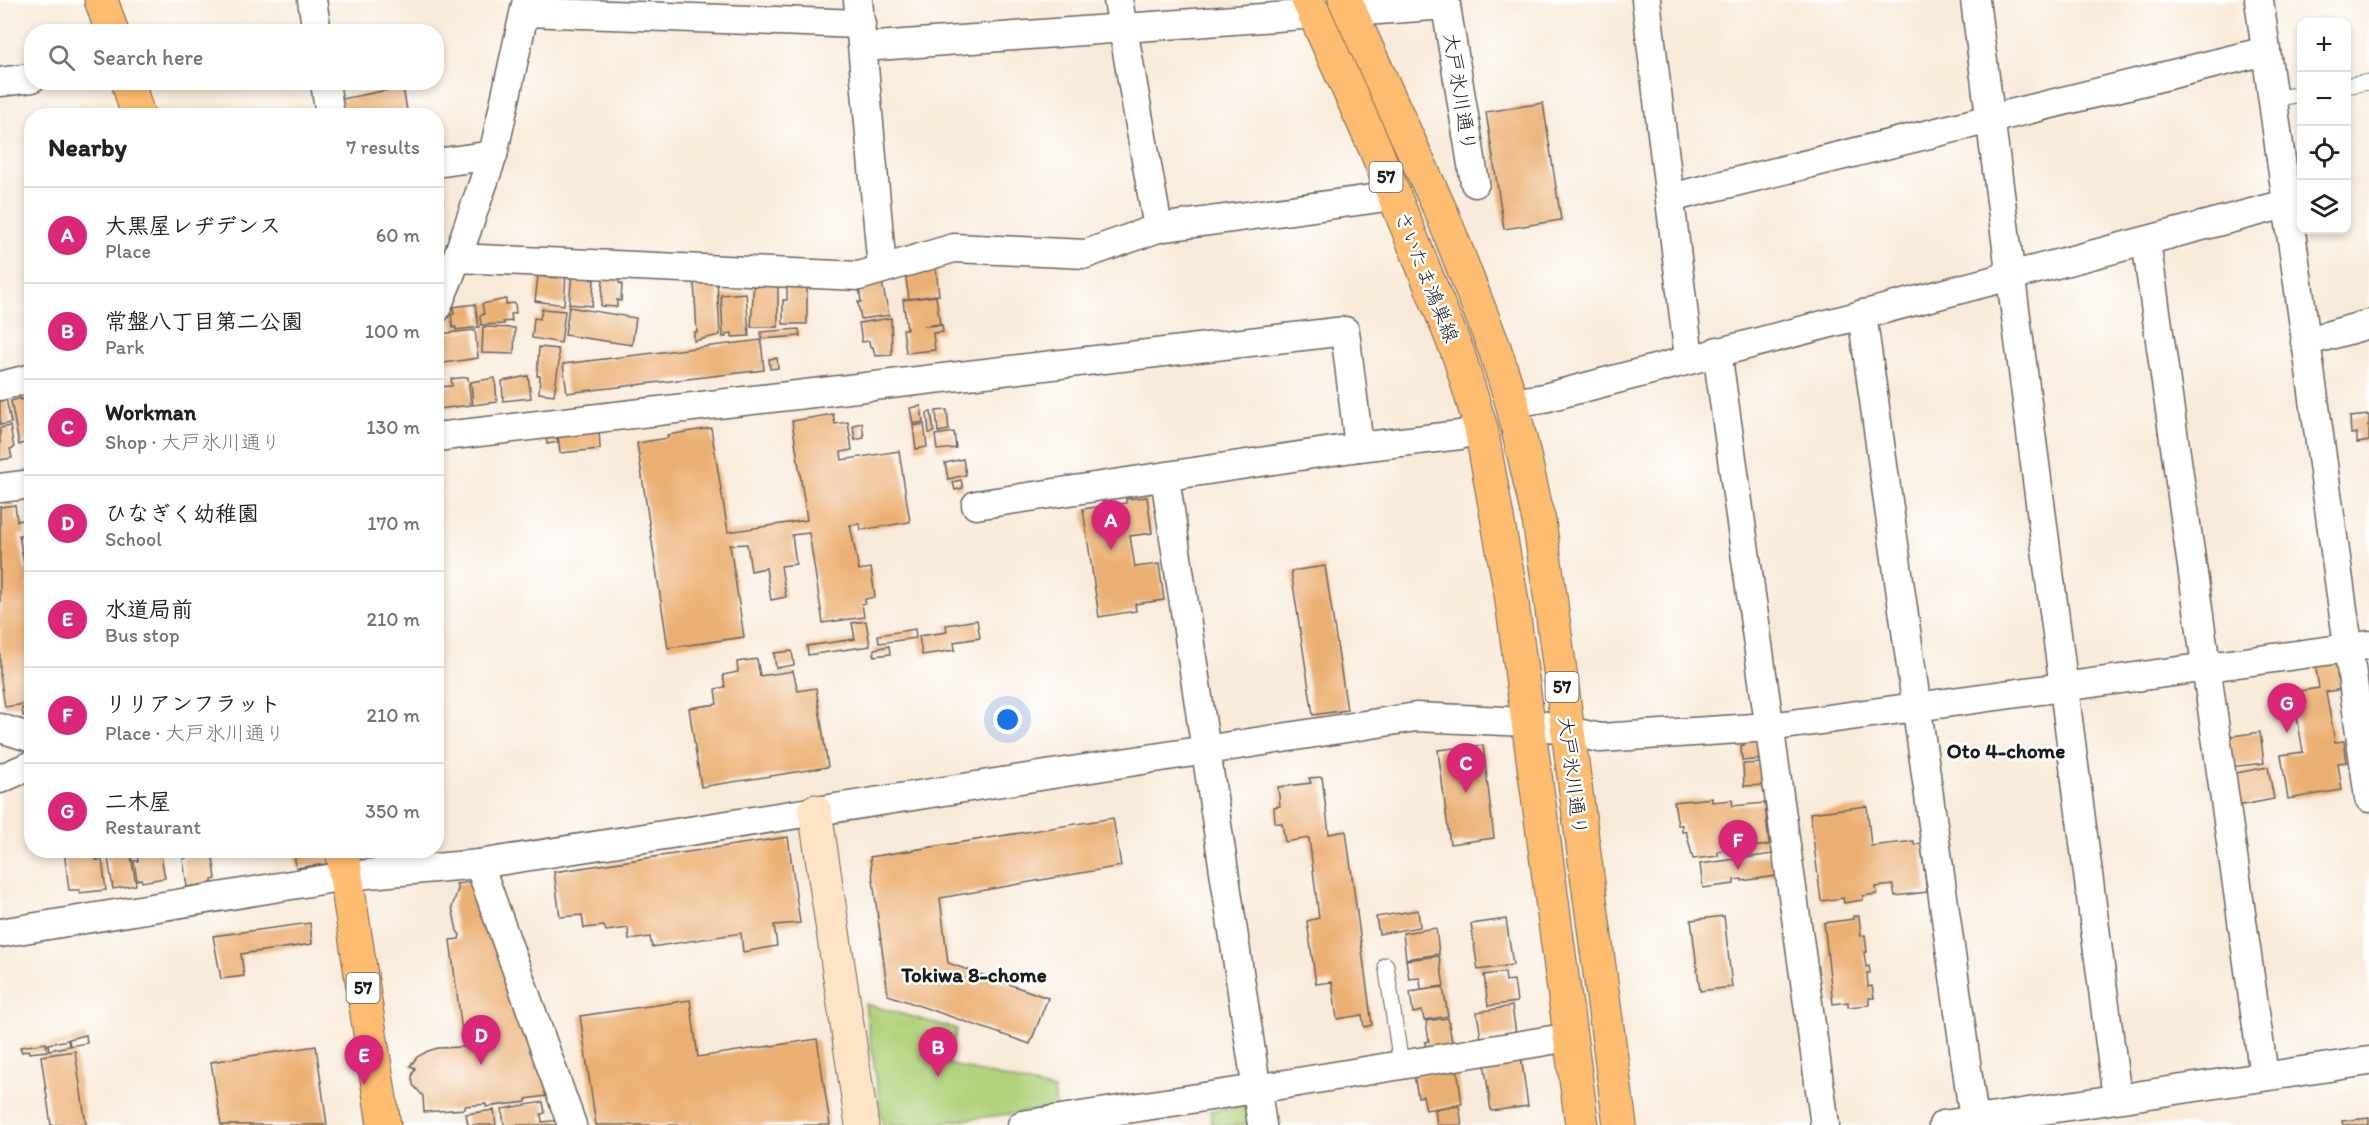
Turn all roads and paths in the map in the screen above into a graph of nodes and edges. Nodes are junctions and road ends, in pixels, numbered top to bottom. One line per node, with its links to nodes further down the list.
1 (101, 0): 11 (main road)
2 (312, 0): 12 (street)
3 (1118, 0): 14 (street)
4 (1646, 0): 31 (street)
5 (1975, 0): 26 (street)
6 (2259, 0): 15 (street)
7 (1445, 2): 9 (street); 29 (street, 大戸氷川通り)
8 (526, 6): 13 (street); 27 (street)
9 (1348, 6): 42 (main road, さいたま鴻巣線 / 57)
10 (1312, 7): 14 (street); 30 (main road, さいたま鴻巣線 / 57)
11 (109, 24)
12 (315, 24)
13 (860, 24): 14 (street); 36 (street)
14 (1123, 28): 33 (street)
15 (2266, 51): 23 (street); 26 (street)
16 (24, 79): 17 (street)
17 (0, 82)
18 (2369, 82): 19 (lane)
19 (2351, 85)
20 (130, 90): 24 (main road)
21 (326, 90): 25 (street)
22 (2297, 95): 23 (lane)
23 (2272, 99): 32 (street)
24 (136, 108)
25 (329, 108)
26 (1990, 119): 31 (street); 37 (street)
27 (493, 155): 28 (street); 35 (street)
28 (444, 162)
29 (1475, 183)
30 (1394, 196): 33 (street); 44 (main road, さいたま鴻巣線 / 57)
31 (1670, 198): 45 (street)
32 (2286, 204): 34 (street); 41 (street)
33 (1158, 228): 36 (street)
34 (2146, 242): 37 (street); 57 (street)
35 (457, 258): 36 (street); 38 (street)
36 (882, 269)
37 (2011, 276): 39 (street); 58 (street)
38 (444, 289)
39 (1862, 314): 43 (street); 59 (street)
40 (2369, 324): 41 (street)
41 (2305, 342): 56 (street)
42 (1494, 347): 48 (main road, 大戸氷川通り / 57)
43 (1717, 351): 45 (street); 62 (street)
44 (1459, 356): 49 (main road, 大戸氷川通り / 57)
45 (1689, 358): 48 (street)
46 (24, 380): 47 (street)
47 (0, 386)
48 (1512, 403): 63 (main road, 大戸氷川通り / 57)
49 (1481, 428): 51 (street); 60 (main road, 大戸氷川通り / 57)
50 (444, 436): 51 (street)
51 (1359, 447): 52 (street)
52 (1165, 477): 55 (street); 65 (street)
53 (24, 485): 54 (street)
54 (0, 488)
55 (976, 505)
56 (2359, 646): 57 (street); 68 (street)
57 (2206, 668): 58 (street); 77 (street)
58 (2064, 687): 59 (street); 79 (street)
59 (1916, 707): 62 (street); 80 (street)
60 (1527, 722): 63 (street); 65 (street); 74 (main road, 大戸氷川通り / 57)
61 (0, 728): 64 (street)
62 (1770, 728): 63 (street); 88 (street)
63 (1567, 731): 87 (main road, 大戸氷川通り / 57)
64 (24, 736)
65 (1206, 751): 69 (street); 78 (street)
66 (24, 768): 67 (street)
67 (0, 779)
68 (2369, 798)
69 (815, 811): 71 (street); 83 (street)
70 (344, 863): 71 (street); 72 (street); 81 (main road, 57)
71 (479, 864): 82 (street)
72 (0, 933)
73 (1386, 965): 76 (lane)
74 (1570, 1037): 76 (street); 86 (main road, 57)
75 (2369, 1061): 77 (street)
76 (1401, 1064): 78 (street)
77 (2264, 1076): 79 (street)
78 (1256, 1089): 84 (street); 85 (street)
79 (2117, 1098): 80 (street)
80 (1974, 1120): 89 (street)
81 (384, 1125)
82 (572, 1125)
83 (861, 1125)
84 (1022, 1125)
85 (1262, 1125)
86 (1582, 1125)
87 (1620, 1125)
88 (1825, 1125)
89 (1943, 1125)

